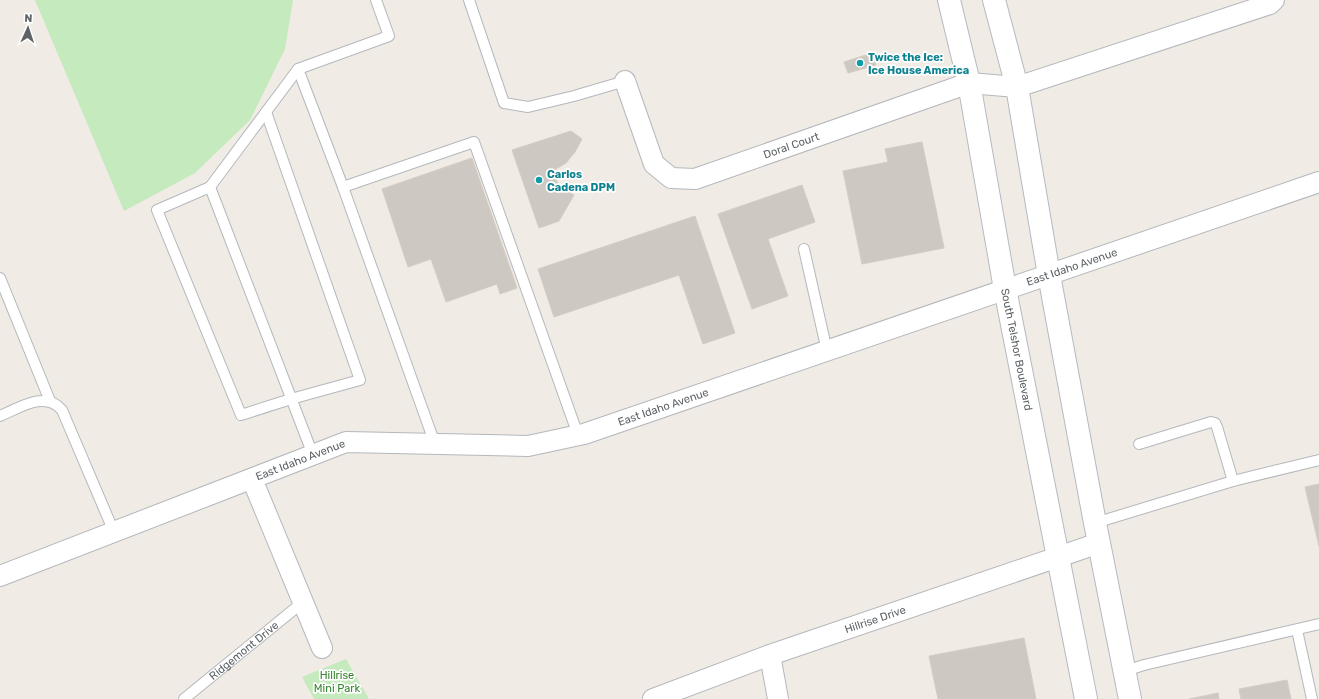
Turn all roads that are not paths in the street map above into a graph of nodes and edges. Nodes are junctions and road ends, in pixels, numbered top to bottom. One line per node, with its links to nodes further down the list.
1 (376, 0): 6 (lane)
2 (469, 0): 7 (lane)
3 (949, 0): 8 (main road, South Telshor Boulevard)
4 (994, 0): 9 (main road)
5 (1274, 0): 9 (street)
6 (298, 69): 10 (lane); 13 (lane)
7 (625, 81): 8 (street, Doral Court)
8 (969, 83): 9 (street, Doral Court); 17 (main road, South Telshor Boulevard)
9 (1017, 87): 15 (main road)
10 (266, 112): 12 (lane); 19 (lane)
11 (1319, 182): 15 (street, East Idaho Avenue)
12 (210, 187): 19 (lane); 19 (lane)
13 (343, 187): 22 (lane); 23 (lane)
14 (804, 249): 18 (lane)
15 (1049, 275): 17 (street, East Idaho Avenue); 30 (main road)
16 (0, 278): 20 (lane)
17 (1005, 290): 18 (street, East Idaho Avenue); 31 (main road, South Telshor Boulevard)
18 (827, 351): 22 (street, East Idaho Avenue)
19 (291, 399): 25 (lane)
20 (50, 401): 21 (lane); 29 (lane)
21 (0, 416)
22 (578, 435): 23 (street, East Idaho Avenue)
23 (436, 444): 25 (street, East Idaho Avenue)
24 (1139, 444): 28 (lane)
25 (313, 455): 27 (street, East Idaho Avenue)
26 (1319, 460): 28 (lane)
27 (252, 479): 29 (street, East Idaho Avenue); 33 (street)
28 (1233, 481): 30 (lane)
29 (114, 532): 32 (street, East Idaho Avenue)
30 (1097, 533): 31 (street, Hillrise Drive); 38 (main road)
31 (1058, 557): 37 (street, Hillrise Drive); 42 (main road, South Telshor Boulevard)
32 (0, 576)
33 (303, 602): 36 (street); 39 (lane, Ridgemont Drive)
34 (1319, 624): 35 (lane)
35 (1297, 630): 38 (lane); 44 (lane)
36 (322, 648)
37 (770, 655): 40 (street, Hillrise Drive); 41 (street)
38 (1125, 671): 43 (main road)
39 (184, 699)
40 (653, 699)
41 (778, 699)
42 (1086, 699)
43 (1130, 699)
44 (1312, 699)

